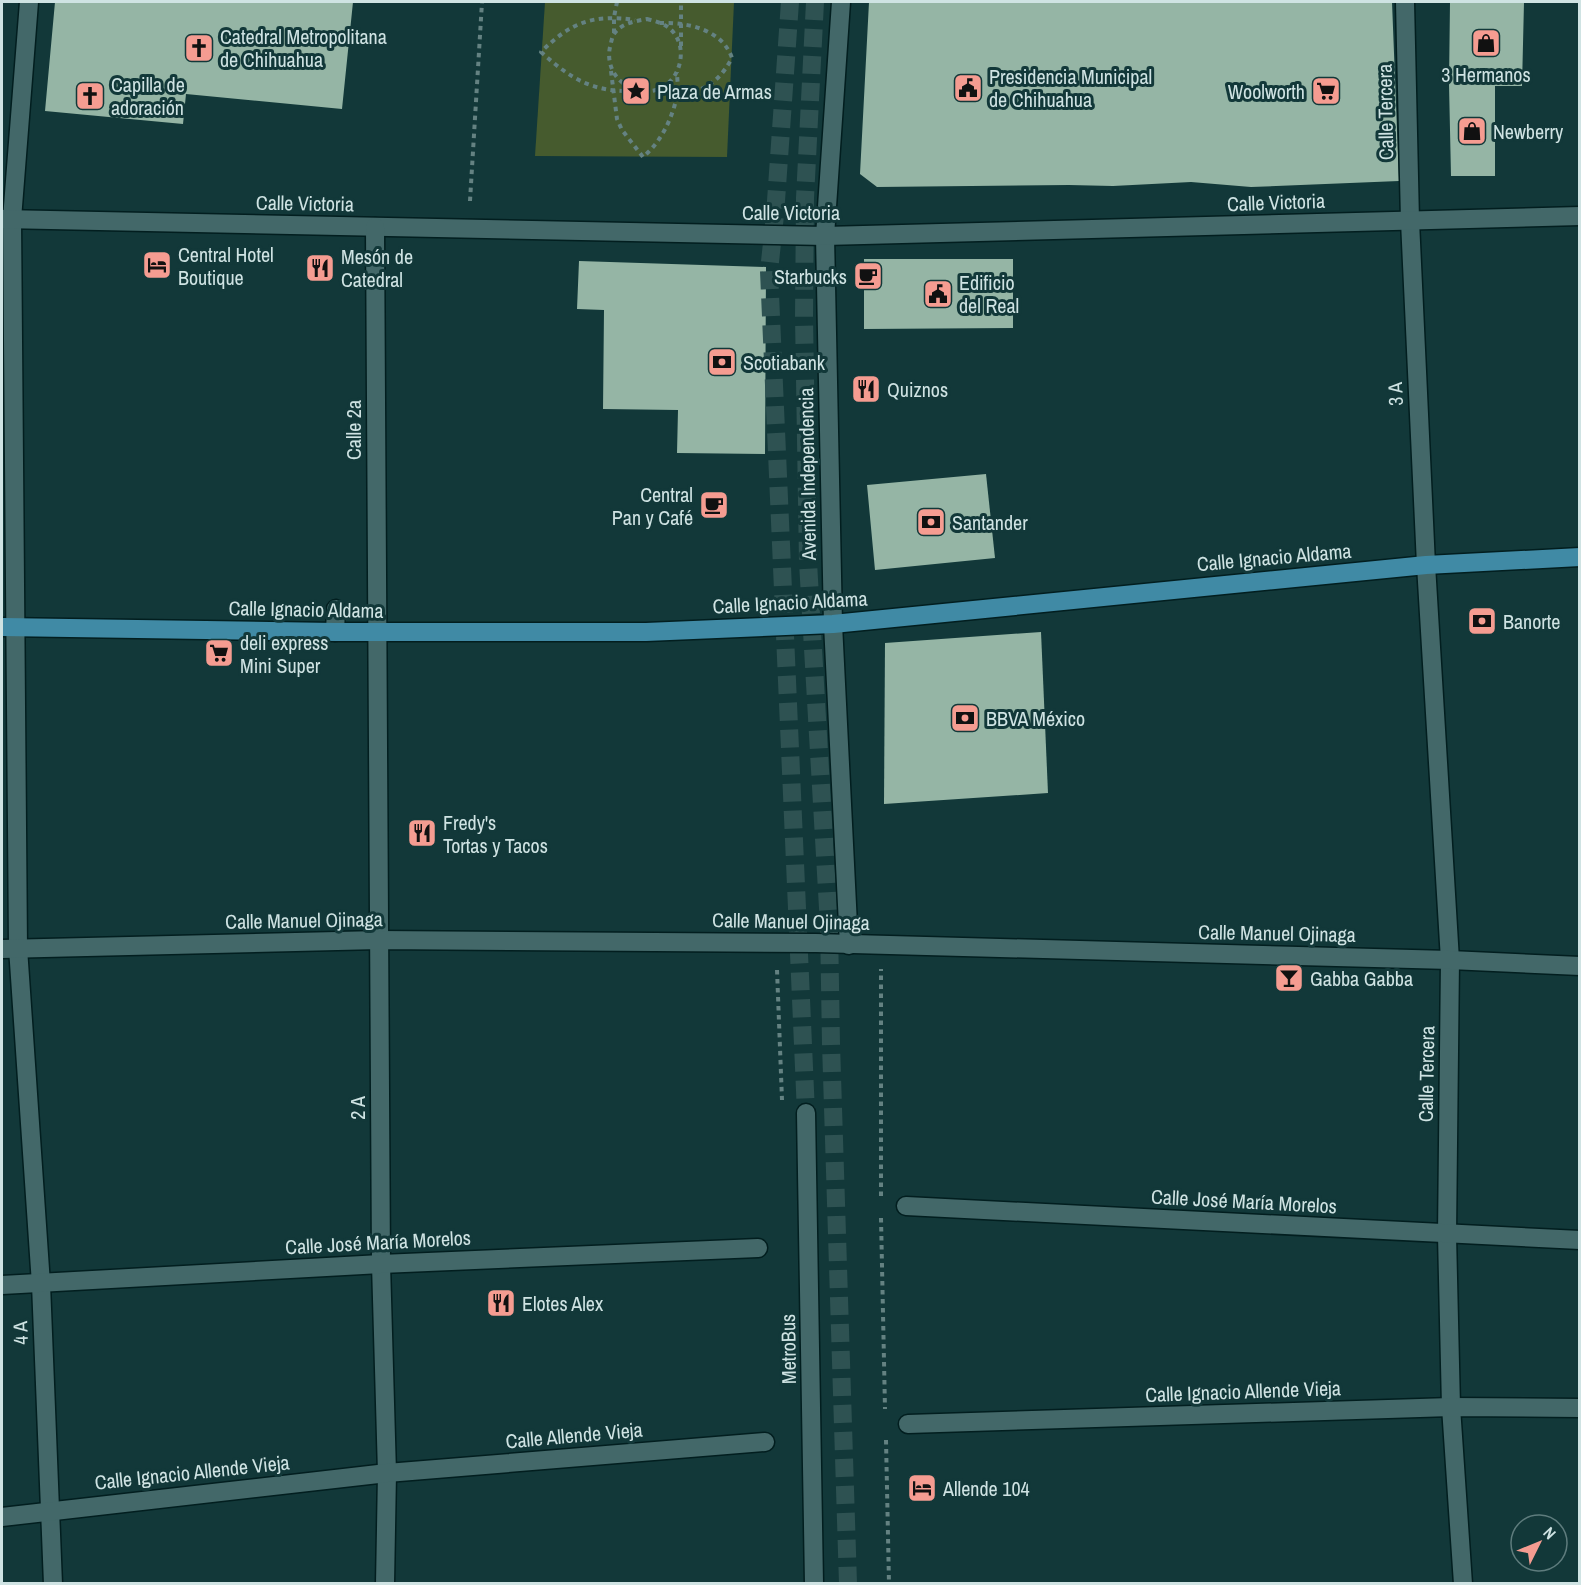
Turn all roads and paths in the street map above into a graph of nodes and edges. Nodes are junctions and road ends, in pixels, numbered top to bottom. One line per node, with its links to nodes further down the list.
1 (29, 2): 20 (street, 4 A)
2 (482, 2): 23 (path)
3 (617, 2): 7 (path)
4 (681, 2): 10 (path)
5 (841, 2): 24 (street, Avenida Independencia)
6 (1405, 2): 21 (street, Calle Tercera)
7 (614, 17): 8 (path); 11 (path); 15 (path)
8 (636, 21): 9 (path); 11 (path)
9 (659, 22): 10 (path); 12 (path)
10 (680, 22): 12 (path); 18 (path)
11 (614, 34): 13 (path)
12 (681, 47): 14 (path)
13 (611, 67): 15 (path); 16 (path)
14 (677, 72): 17 (path); 18 (path)
15 (613, 89): 16 (path); 18 (path)
16 (637, 91): 17 (path)
17 (656, 91): 18 (path)
18 (678, 95)
19 (1580, 216): 21 (street, Calle Victoria)
20 (7, 219): 22 (street, Calle Victoria); 29 (street, 4 A)
21 (1410, 220): 24 (street, Calle Victoria); 26 (street, 3 A)
22 (375, 227): 23 (street, Calle Victoria); 31 (street, Calle 2a)
23 (468, 229): 24 (street, Calle Victoria)
24 (825, 236): 28 (street, Avenida Independencia)
25 (1580, 557): 26 (main road, Calle Ignacio Aldama)
26 (1426, 565): 28 (main road, Calle Ignacio Aldama); 36 (street, Calle Tercera)
27 (336, 609): 30 (street)
28 (833, 624): 31 (main road, Calle Ignacio Aldama); 33 (street, Avenida Independencia)
29 (8, 627): 30 (main road, Calle Ignacio Aldama); 35 (street, 4 A)
30 (335, 632): 31 (main road, Calle Ignacio Aldama)
31 (377, 632): 32 (street, 2 A)
32 (379, 940): 33 (street, Calle Manuel Ojinaga); 35 (street, Calle Manuel Ojinaga); 45 (street, 2 A)
33 (849, 945): 34 (street, Calle Manuel Ojinaga)
34 (881, 945): 36 (street, Calle Manuel Ojinaga); 39 (path)
35 (10, 948): 46 (street, 4 A)
36 (1450, 960): 37 (street, Calle Manuel Ojinaga); 42 (street, Calle Tercera)
37 (1580, 966)
38 (806, 1113): 59 (street, MetroBus)
39 (881, 1204)
40 (906, 1206): 42 (street, Calle José María Morelos)
41 (881, 1216): 50 (path)
42 (1447, 1235): 43 (street, Calle José María Morelos); 48 (street, Calle Tercera)
43 (1580, 1240)
44 (758, 1248): 45 (street, Calle José María Morelos)
45 (381, 1264): 46 (street, Calle José María Morelos); 54 (street, 2 A)
46 (40, 1284): 47 (street, Calle José María Morelos); 55 (street, 4 A)
47 (2, 1286)
48 (1451, 1407): 49 (street, Calle Ignacio Allende Vieja); 51 (street, Calle Ignacio Allende Vieja); 61 (street, Calle Tercera)
49 (1580, 1408)
50 (885, 1414)
51 (908, 1424)
52 (886, 1437): 60 (path)
53 (765, 1442): 54 (street, Calle Allende Vieja)
54 (387, 1473): 55 (street, Calle Ignacio Allende Vieja); 58 (street, 2 A)
55 (50, 1510): 56 (street, Calle Ignacio Allende Vieja); 57 (street, 4 A)
56 (2, 1517)
57 (53, 1584)
58 (385, 1584)
59 (814, 1584)
60 (889, 1584)
61 (1463, 1584)

